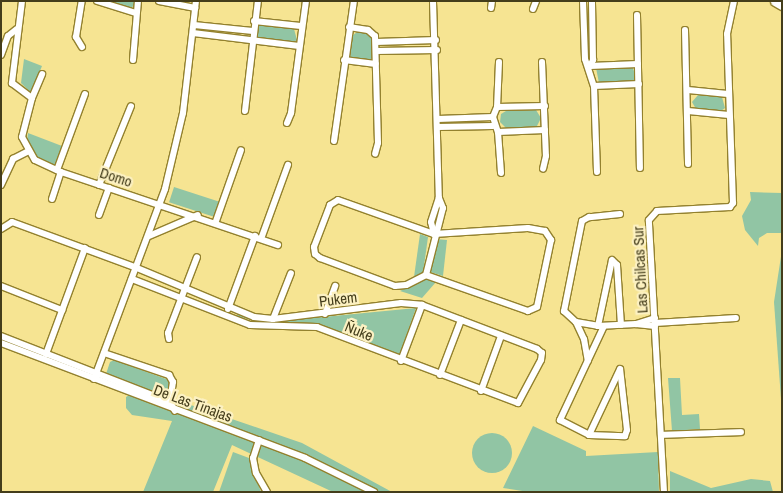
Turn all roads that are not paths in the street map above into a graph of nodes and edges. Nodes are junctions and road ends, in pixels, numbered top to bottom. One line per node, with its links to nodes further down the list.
1 (22, 1): 24 (street)
2 (82, 1): 32 (street)
3 (98, 1): 18 (street)
4 (138, 1): 18 (street)
5 (159, 1): 15 (street)
6 (258, 1): 20 (street)
7 (306, 1): 22 (street)
8 (354, 1): 23 (street)
9 (433, 1): 29 (street)
10 (536, 1): 17 (street)
11 (583, 1): 42 (street)
12 (592, 1): 42 (street)
13 (734, 1): 48 (street, Las Chilcas Sur)
14 (775, 1): 16 (street)
15 (196, 5): 21 (street)
16 (782, 5)
17 (534, 9)
18 (136, 13): 36 (street)
19 (637, 15): 41 (street)
20 (254, 21): 22 (street); 26 (street)
21 (194, 24): 26 (street); 27 (street)
22 (301, 26): 31 (street)
23 (349, 27): 30 (street); 37 (street)
24 (17, 29): 35 (street); 49 (street)
25 (685, 30): 46 (street)
26 (253, 31): 28 (street)
27 (193, 33): 28 (street); 77 (street)
28 (252, 40): 31 (street); 53 (street)
29 (436, 40): 30 (street); 33 (street)
30 (376, 42): 34 (street)
31 (299, 46): 58 (street)
32 (82, 47)
33 (437, 50): 34 (street); 57 (street)
34 (376, 51): 40 (street)
35 (1, 55)
36 (133, 60)
37 (344, 60): 40 (street); 62 (street)
38 (500, 62): 52 (street)
39 (542, 62): 51 (street)
40 (376, 64): 65 (street)
41 (638, 64): 42 (street); 44 (street)
42 (590, 66): 45 (street)
43 (42, 74): 49 (street)
44 (639, 84): 45 (street); 68 (street)
45 (594, 86): 71 (street)
46 (688, 90): 48 (street); 54 (street)
47 (85, 94): 70 (street)
48 (728, 94): 55 (street, Las Chilcas Sur)
49 (32, 98): 64 (street)
50 (130, 106): 74 (street)
51 (545, 106): 52 (street); 61 (street)
52 (497, 107): 56 (street)
53 (245, 111)
54 (688, 111): 55 (street); 66 (street)
55 (729, 115): 106 (street, Las Chilcas Sur)
56 (493, 117): 57 (street); 60 (street)
57 (438, 119): 59 (street)
58 (287, 123)
59 (438, 127): 60 (street); 83 (street)
60 (496, 129): 61 (street); 72 (street)
61 (545, 130): 69 (street)
62 (334, 141)
63 (240, 150): 81 (street)
64 (27, 152): 70 (street, Domo); 73 (street)
65 (375, 154)
66 (688, 164)
67 (288, 165): 85 (street)
68 (640, 168)
69 (543, 169)
70 (59, 171): 74 (street, Domo); 76 (street)
71 (597, 172)
72 (501, 173)
73 (1, 185)
74 (99, 185): 75 (street, Domo)
75 (109, 188): 77 (street, Domo); 79 (street)
76 (52, 199)
77 (161, 205): 80 (street, Domo); 84 (street)
78 (620, 214): 105 (street)
79 (99, 215)
80 (198, 215): 81 (street, Domo); 84 (street)
81 (216, 221): 85 (street, Domo)
82 (1, 229): 87 (street, Pukem)
83 (434, 234): 91 (street); 91 (street); 91 (street)
84 (148, 236): 89 (street)
85 (258, 237): 86 (street, Domo); 98 (street)
86 (278, 244)
87 (85, 248): 89 (street, Pukem); 99 (street)
88 (197, 257): 95 (street)
89 (137, 268): 92 (street); 95 (street, Pukem)
90 (291, 273): 103 (street)
91 (426, 274)
92 (132, 279): 96 (street, Ñuke); 113 (street)
93 (1, 286): 99 (street)
94 (335, 286): 100 (street)
95 (184, 288): 96 (street); 98 (street, Pukem)
96 (181, 299): 101 (street, Ñuke); 111 (street)
97 (422, 305): 100 (street, Pukem); 104 (street, Pukem); 115 (street)
98 (229, 306): 101 (street); 103 (street, Pukem)
99 (62, 310): 114 (street)
100 (324, 314): 103 (street, Pukem)
101 (226, 315): 115 (street, Ñuke)
102 (736, 318): 106 (street)
103 (274, 319)
104 (461, 320): 110 (street, Pukem); 117 (street)
105 (576, 322): 108 (street); 116 (street)
106 (655, 322): 107 (street); 125 (street, Las Chilcas Sur)
107 (621, 325): 108 (street); 108 (street)
108 (601, 326): 116 (street)
109 (1, 336): 114 (street)
110 (501, 336): 119 (street); 121 (street, Pukem)
111 (169, 338)
112 (1, 343): 118 (street, De Las Tinajas)
113 (104, 353): 118 (street); 120 (street)
114 (46, 354): 118 (street)
115 (401, 361): 117 (street, Ñuke)
116 (588, 361): 124 (street)
117 (440, 375): 119 (street, Ñuke)
118 (95, 376): 120 (street); 122 (street, De Las Tinajas)
119 (481, 391): 121 (street, Ñuke)
120 (170, 402): 122 (street)
121 (518, 402)
122 (175, 411): 126 (street, De Las Tinajas)
123 (741, 432): 125 (street)
124 (588, 435): 124 (street)
125 (661, 435): 129 (street, Las Chilcas Sur)
126 (259, 440): 127 (street); 128 (street, De Las Tinajas)
127 (266, 492)
128 (374, 492)
129 (664, 492)

